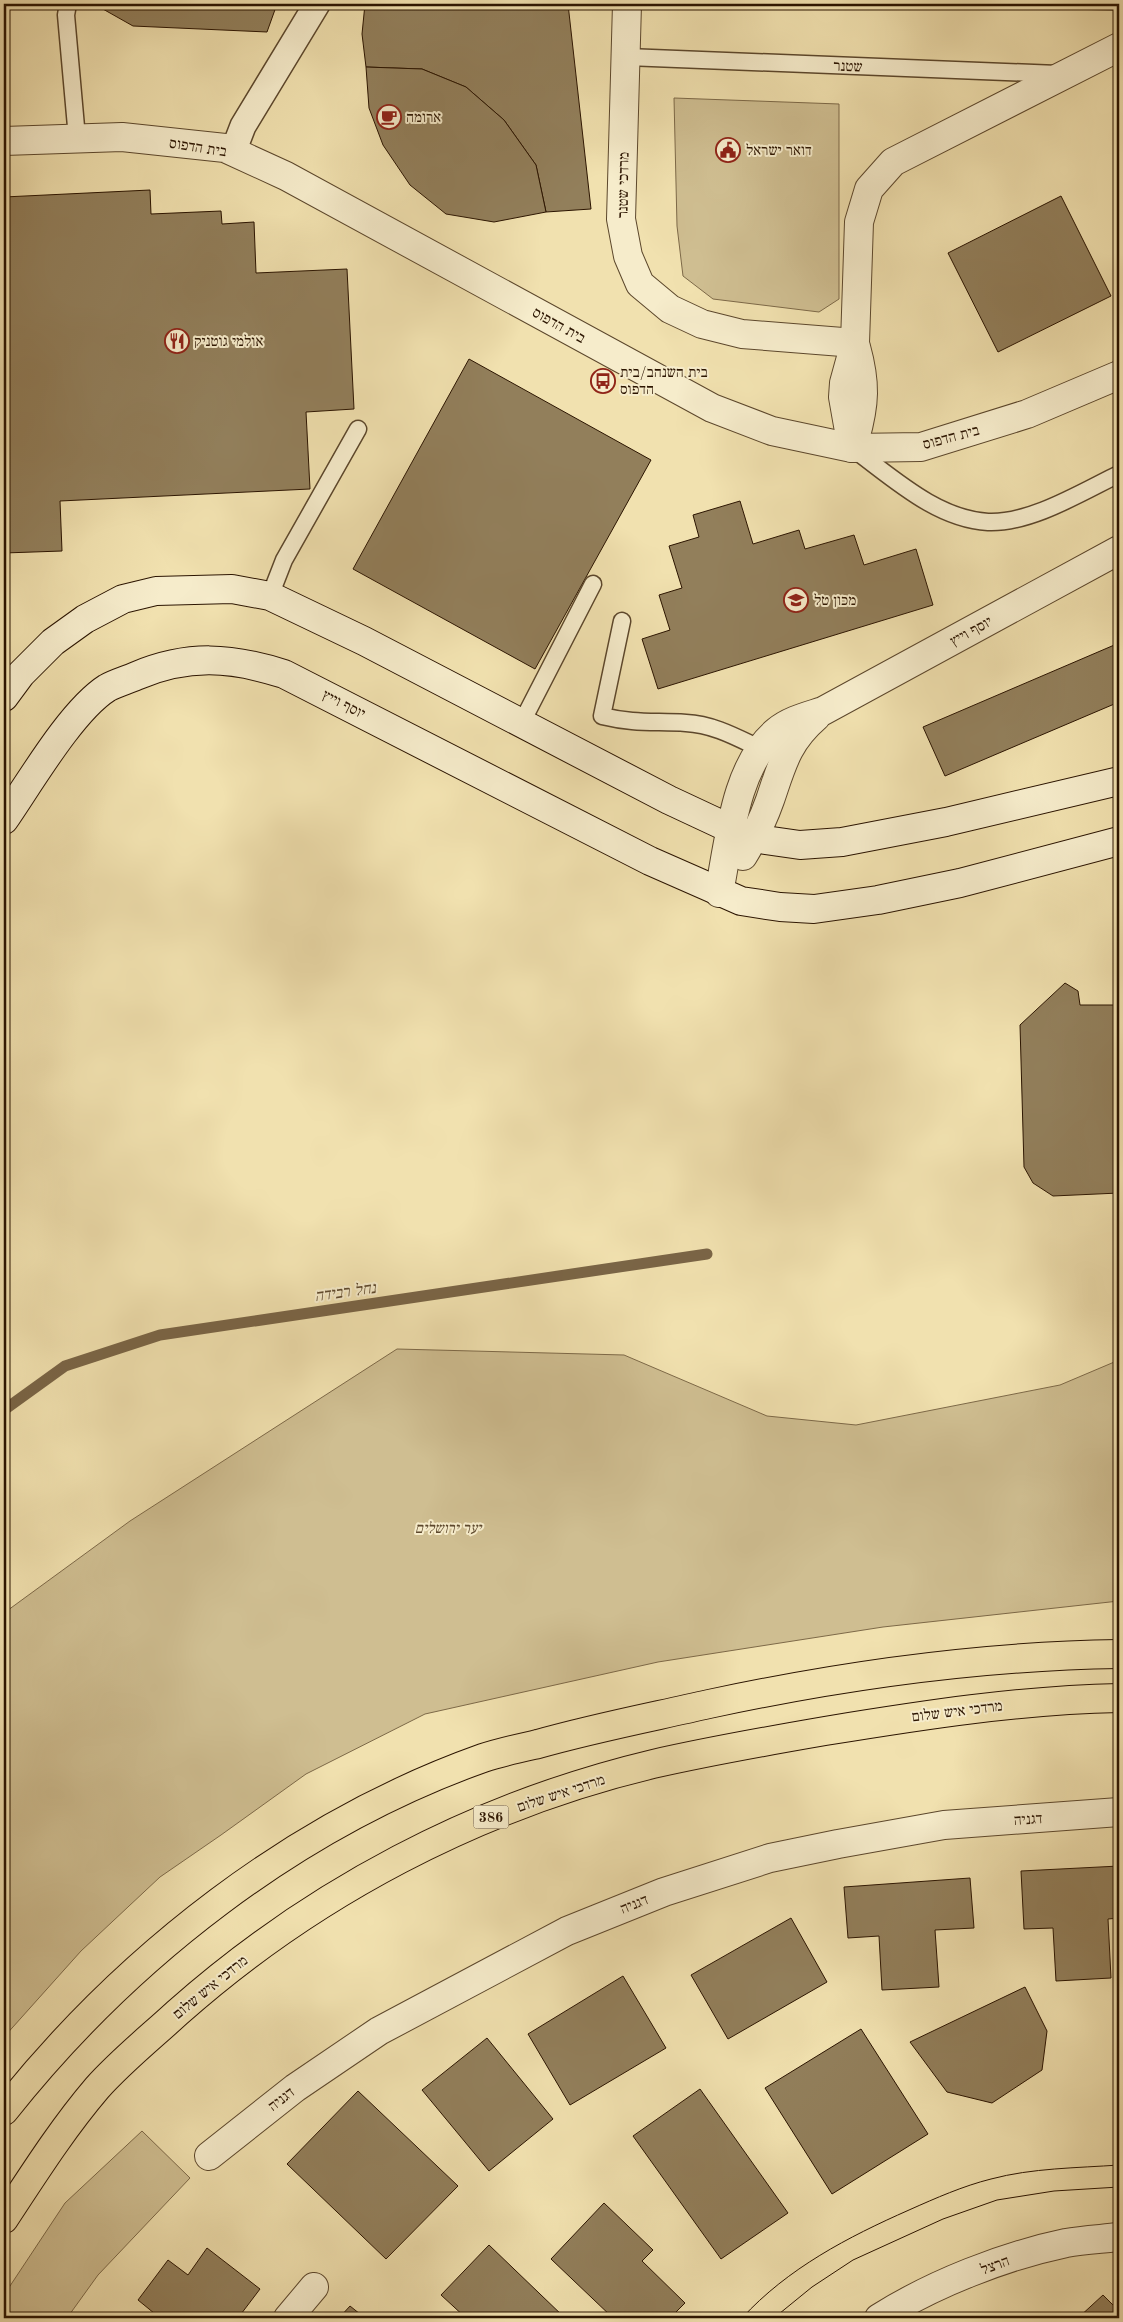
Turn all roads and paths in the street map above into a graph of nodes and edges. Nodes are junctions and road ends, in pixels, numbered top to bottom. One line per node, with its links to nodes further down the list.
1 (68, 4): 7 (lane)
2 (317, 4): 9 (street)
3 (627, 4): 5 (street, מרדכי שטנר)
4 (1119, 47): 6 (street, שטנר)
5 (627, 58): 6 (lane, שטנר); 10 (street, מרדכי שטנר)
6 (1068, 74): 10 (street, שטנר)
7 (77, 138): 8 (street, בית הדפוס); 9 (street, בית הדפוס)
8 (4, 141)
9 (233, 152): 13 (street, בית הדפוס)
10 (855, 343): 13 (street)
11 (1119, 375): 13 (street, בית הדפוס)
12 (358, 429): 17 (lane)
13 (852, 448): 14 (lane)
14 (1119, 474)
15 (1119, 550): 20 (street, יוסף וייץ)
16 (593, 584): 21 (lane)
17 (270, 596): 19 (street); 21 (street)
18 (622, 621): 22 (lane)
19 (4, 697)
20 (823, 711): 22 (street, יוסף וייץ); 25 (street, יוסף וייץ)
21 (522, 722): 25 (street)
22 (759, 748): 25 (street, יוסף וייץ)
23 (1119, 781): 25 (street)
24 (4, 820): 27 (street, יוסף וייץ)
25 (743, 833): 27 (street, יוסף וייץ)
26 (1119, 840): 27 (street)
27 (719, 893)
28 (1119, 1654): 31 (main road)
29 (1119, 1698): 33 (main road, מרדכי איש שלום / 386)
30 (1119, 1812): 32 (street, דגניה)
31 (4, 2111)
32 (209, 2156)
33 (4, 2220)
34 (1119, 2238): 37 (street, הרצל)
35 (314, 2288): 36 (street)
36 (288, 2318)
37 (879, 2318)

